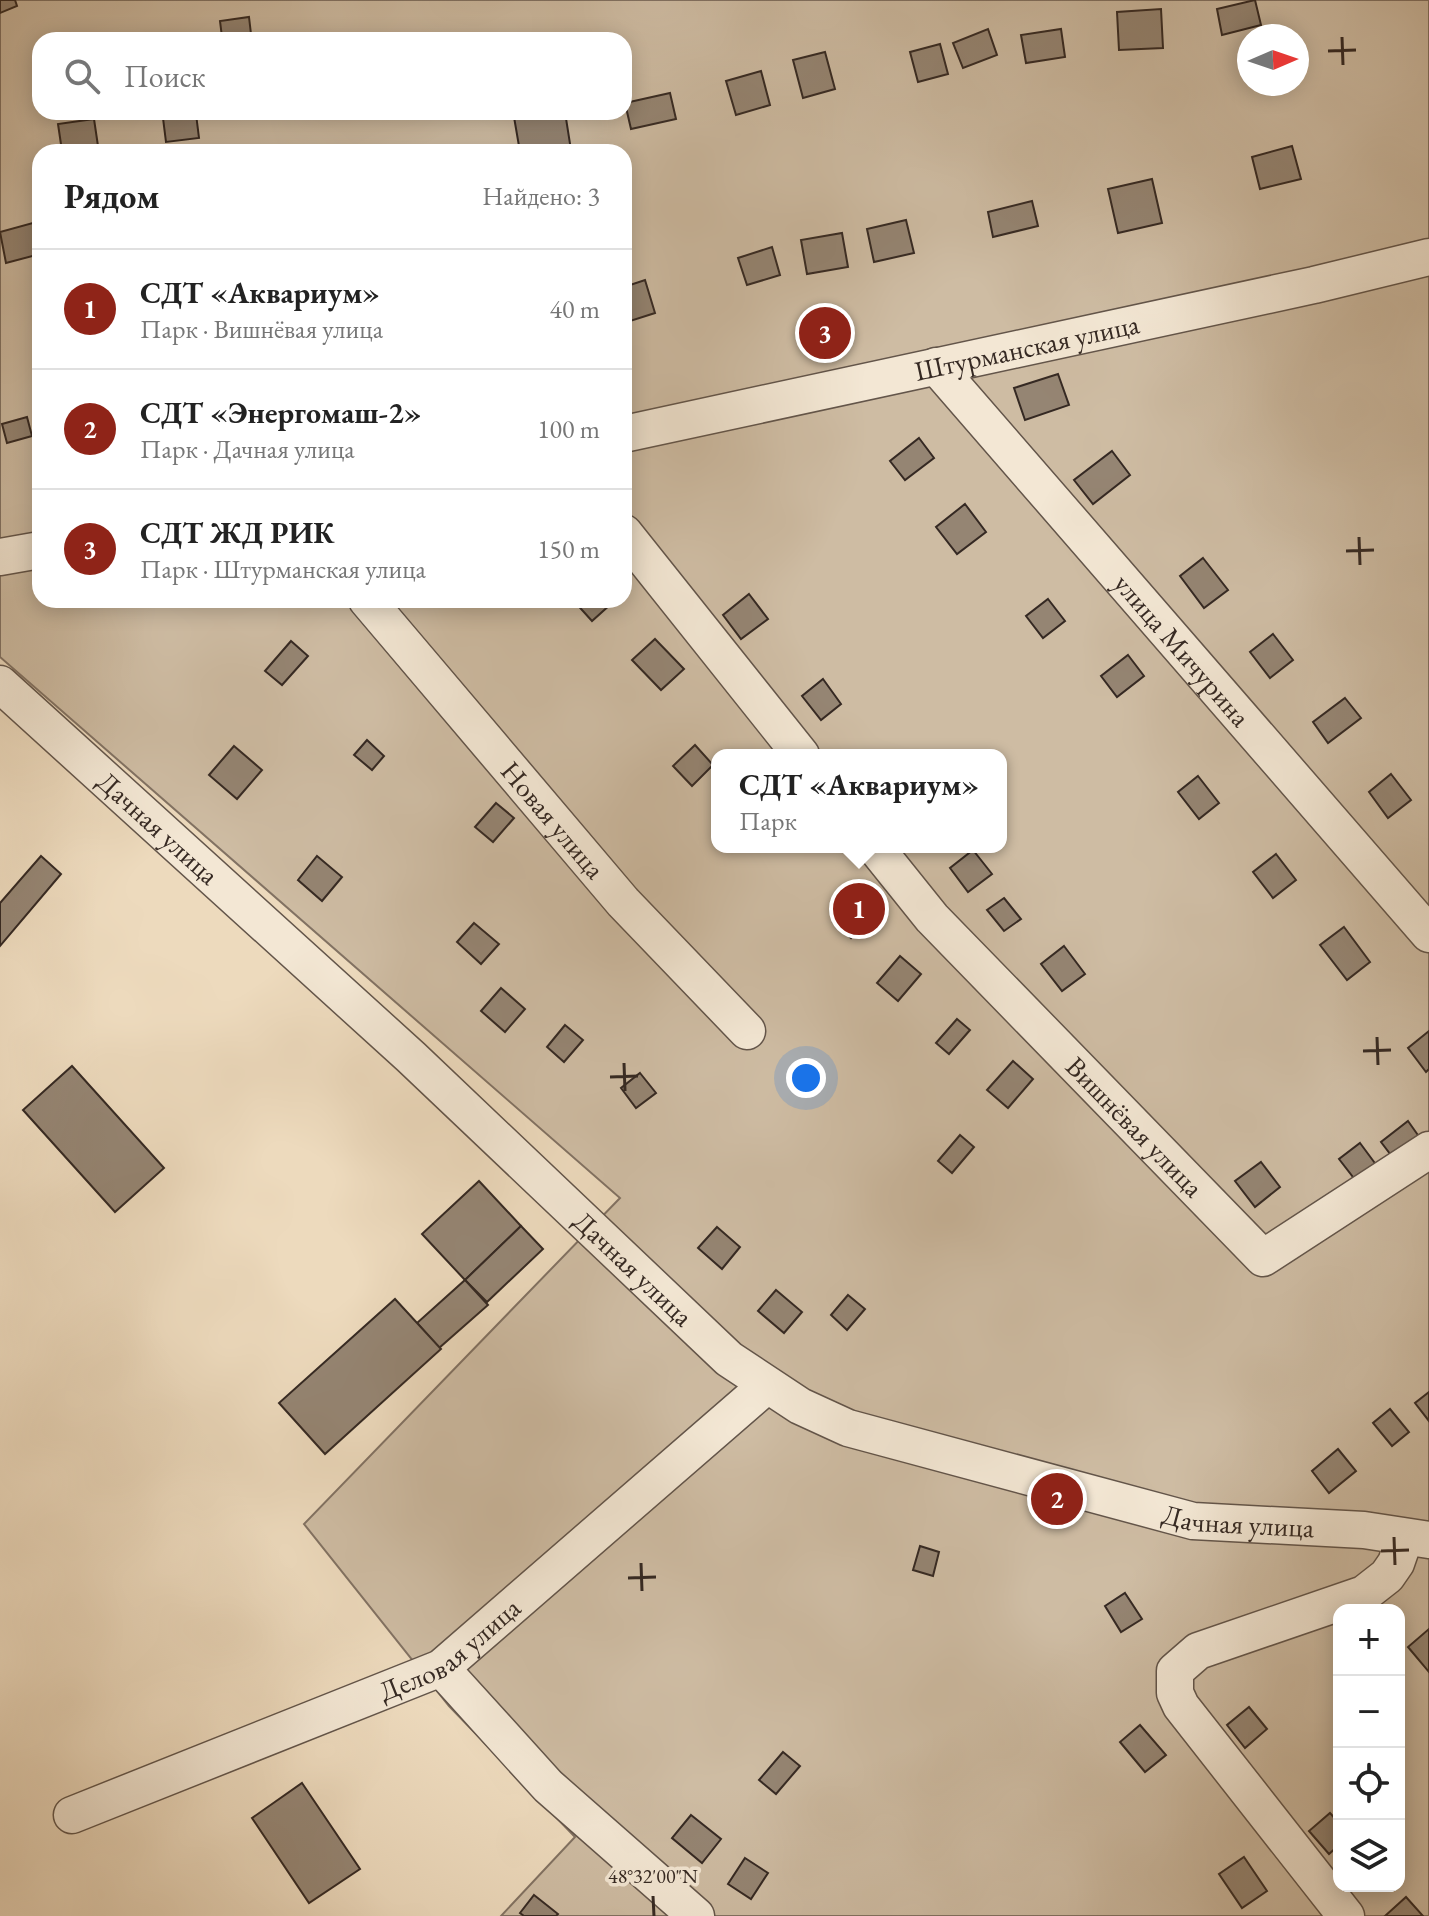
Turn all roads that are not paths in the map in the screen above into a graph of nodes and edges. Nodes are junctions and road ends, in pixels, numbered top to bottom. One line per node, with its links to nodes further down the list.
1 (1429, 257): 2 (street, Штурманская улица)
2 (936, 366): 3 (street, Штурманская улица); 11 (street, улица Мичурина)
3 (632, 432)
4 (632, 543): 9 (street)
5 (32, 551): 6 (street)
6 (0, 557)
7 (374, 608): 12 (street, Новая улица)
8 (0, 684): 14 (street, Дачная улица)
9 (796, 749)
10 (880, 853): 13 (street, Вишнёвая улица)
11 (1429, 934)
12 (747, 1031)
13 (1429, 1150)
14 (767, 1385): 15 (street, Дачная улица); 16 (street, Деловая улица)
15 (1417, 1539): 19 (street)
16 (441, 1668): 17 (street, Деловая улица); 18 (street)
17 (72, 1815)
18 (696, 1916)
19 (1346, 1916)

